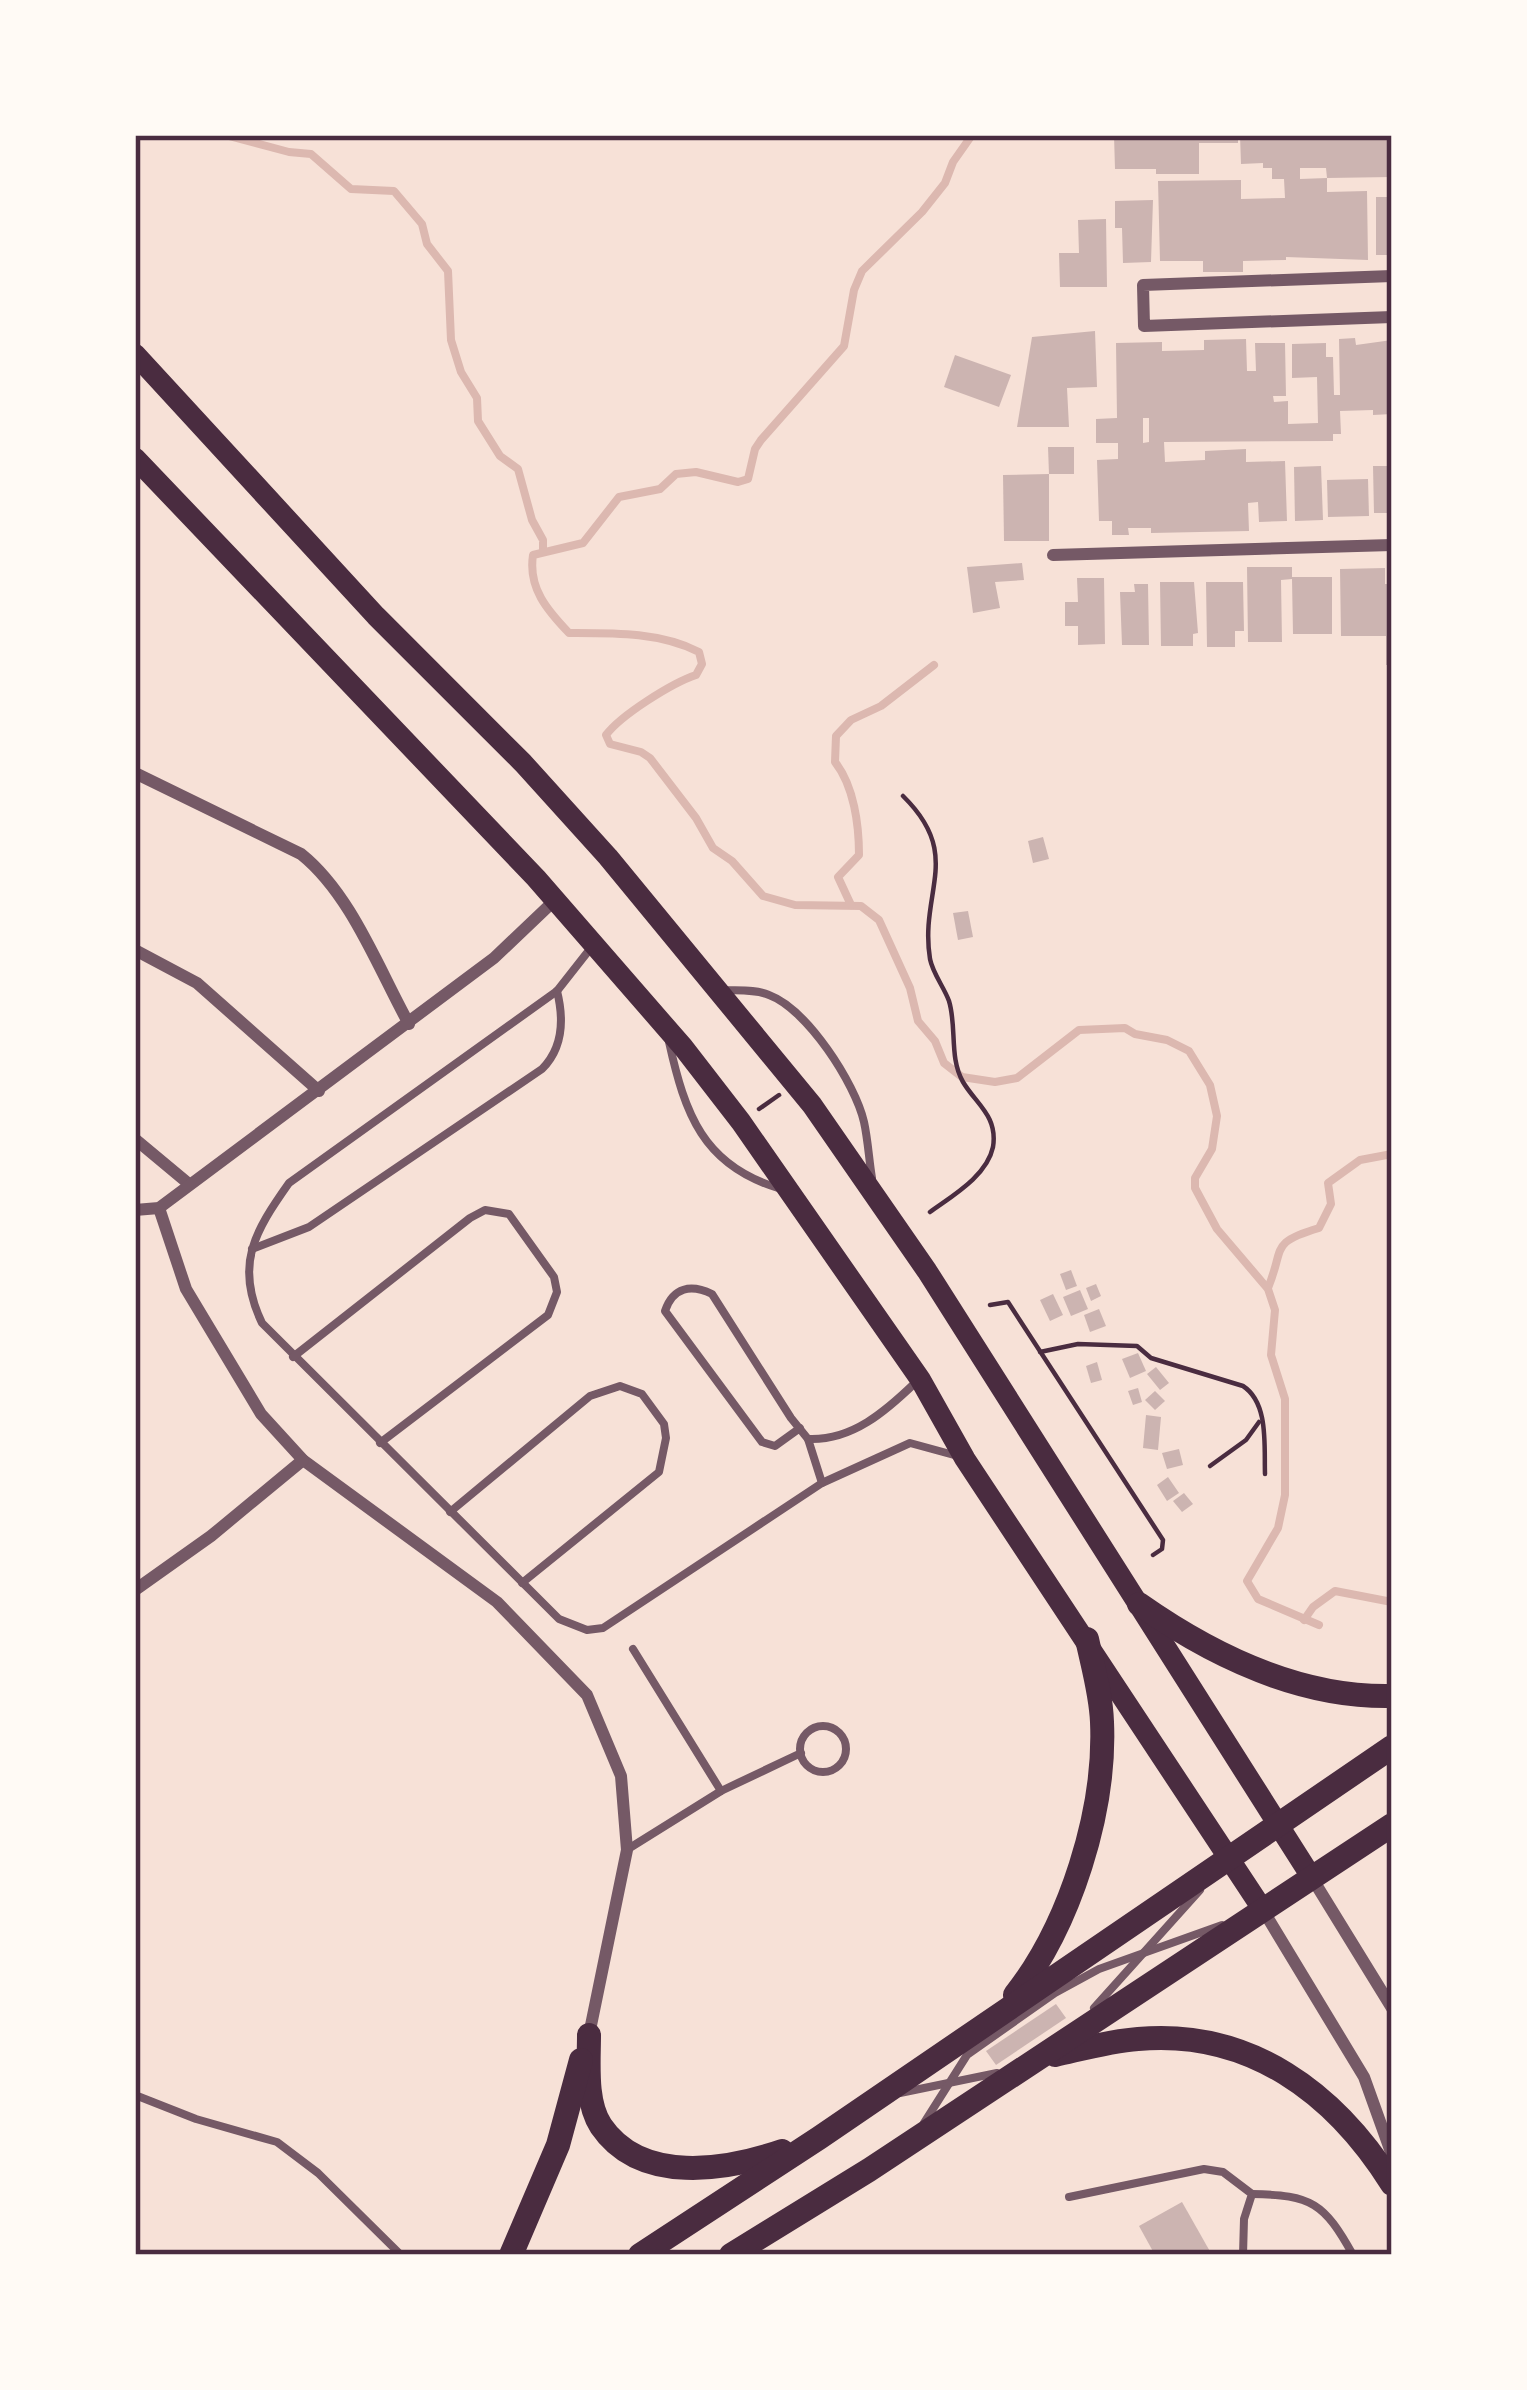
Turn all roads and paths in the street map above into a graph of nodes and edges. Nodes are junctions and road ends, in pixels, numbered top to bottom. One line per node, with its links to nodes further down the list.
1 (1392, 276): 2 (street)
2 (1392, 317)
3 (135, 354): 12 (main road)
4 (135, 458): 9 (main road)
5 (1392, 545): 6 (street)
6 (1053, 555)
7 (135, 773): 14 (street)
8 (903, 796): 25 (path)
9 (555, 900): 10 (main road); 14 (street)
10 (594, 943): 13 (lane); 15 (main road)
11 (135, 950): 17 (street)
12 (721, 990): 16 (main road); 22 (lane)
13 (557, 991): 26 (lane); 26 (lane)
14 (409, 1024): 17 (street)
15 (666, 1029): 18 (main road); 21 (lane)
16 (795, 1083): 18 (path); 22 (main road)
17 (319, 1091): 20 (street)
18 (741, 1123): 21 (main road)
19 (135, 1138): 20 (street)
20 (189, 1184): 23 (street)
21 (791, 1192): 30 (main road)
22 (874, 1192): 44 (main road)
23 (159, 1208): 24 (street); 36 (street)
24 (135, 1210)
25 (930, 1212)
26 (252, 1249): 29 (lane)
27 (990, 1305): 28 (path)
28 (1040, 1352): 31 (path); 41 (path)
29 (293, 1357): 34 (lane); 34 (lane)
30 (920, 1379): 33 (lane); 35 (main road)
31 (1261, 1419): 37 (path); 38 (path)
32 (800, 1428): 32 (lane); 33 (lane)
33 (808, 1439): 39 (lane)
34 (380, 1443): 40 (lane)
35 (965, 1459): 39 (lane); 45 (main road)
36 (303, 1460): 43 (street); 53 (street)
37 (1210, 1466)
38 (1264, 1474)
39 (822, 1483): 42 (lane)
40 (450, 1512): 42 (lane); 42 (lane)
41 (1153, 1555)
42 (522, 1583)
43 (135, 1590)
44 (1139, 1604): 47 (highway); 51 (main road)
45 (1087, 1640): 54 (main road); 59 (highway)
46 (634, 1648): 50 (lane)
47 (1392, 1696)
48 (1392, 1747): 51 (highway)
49 (801, 1753): 49 (lane); 50 (lane)
50 (721, 1791): 53 (lane)
51 (1278, 1824): 54 (highway); 55 (main road)
52 (1392, 1826): 55 (highway)
53 (627, 1850): 60 (street)
54 (1229, 1858): 56 (main road); 57 (lane); 59 (highway)
55 (1312, 1878): 56 (highway); 58 (street)
56 (1263, 1910): 57 (lane); 61 (highway); 67 (street)
57 (1148, 1951): 62 (lane); 62 (lane)
58 (1392, 2008)
59 (998, 2015): 64 (highway)
60 (589, 2035): 65 (highway); 72 (highway)
61 (1035, 2060): 66 (highway); 68 (highway)
62 (948, 2085): 64 (lane); 66 (lane)
63 (135, 2095): 71 (lane)
64 (879, 2097): 65 (highway)
65 (819, 2138): 73 (highway)
66 (914, 2140): 74 (highway)
67 (1392, 2155)
68 (1392, 2183)
69 (1252, 2194): 70 (lane); 75 (lane); 76 (lane)
70 (1070, 2197)
71 (401, 2255)
72 (511, 2255)
73 (640, 2255)
74 (731, 2255)
75 (1243, 2255)
76 (1354, 2255)

